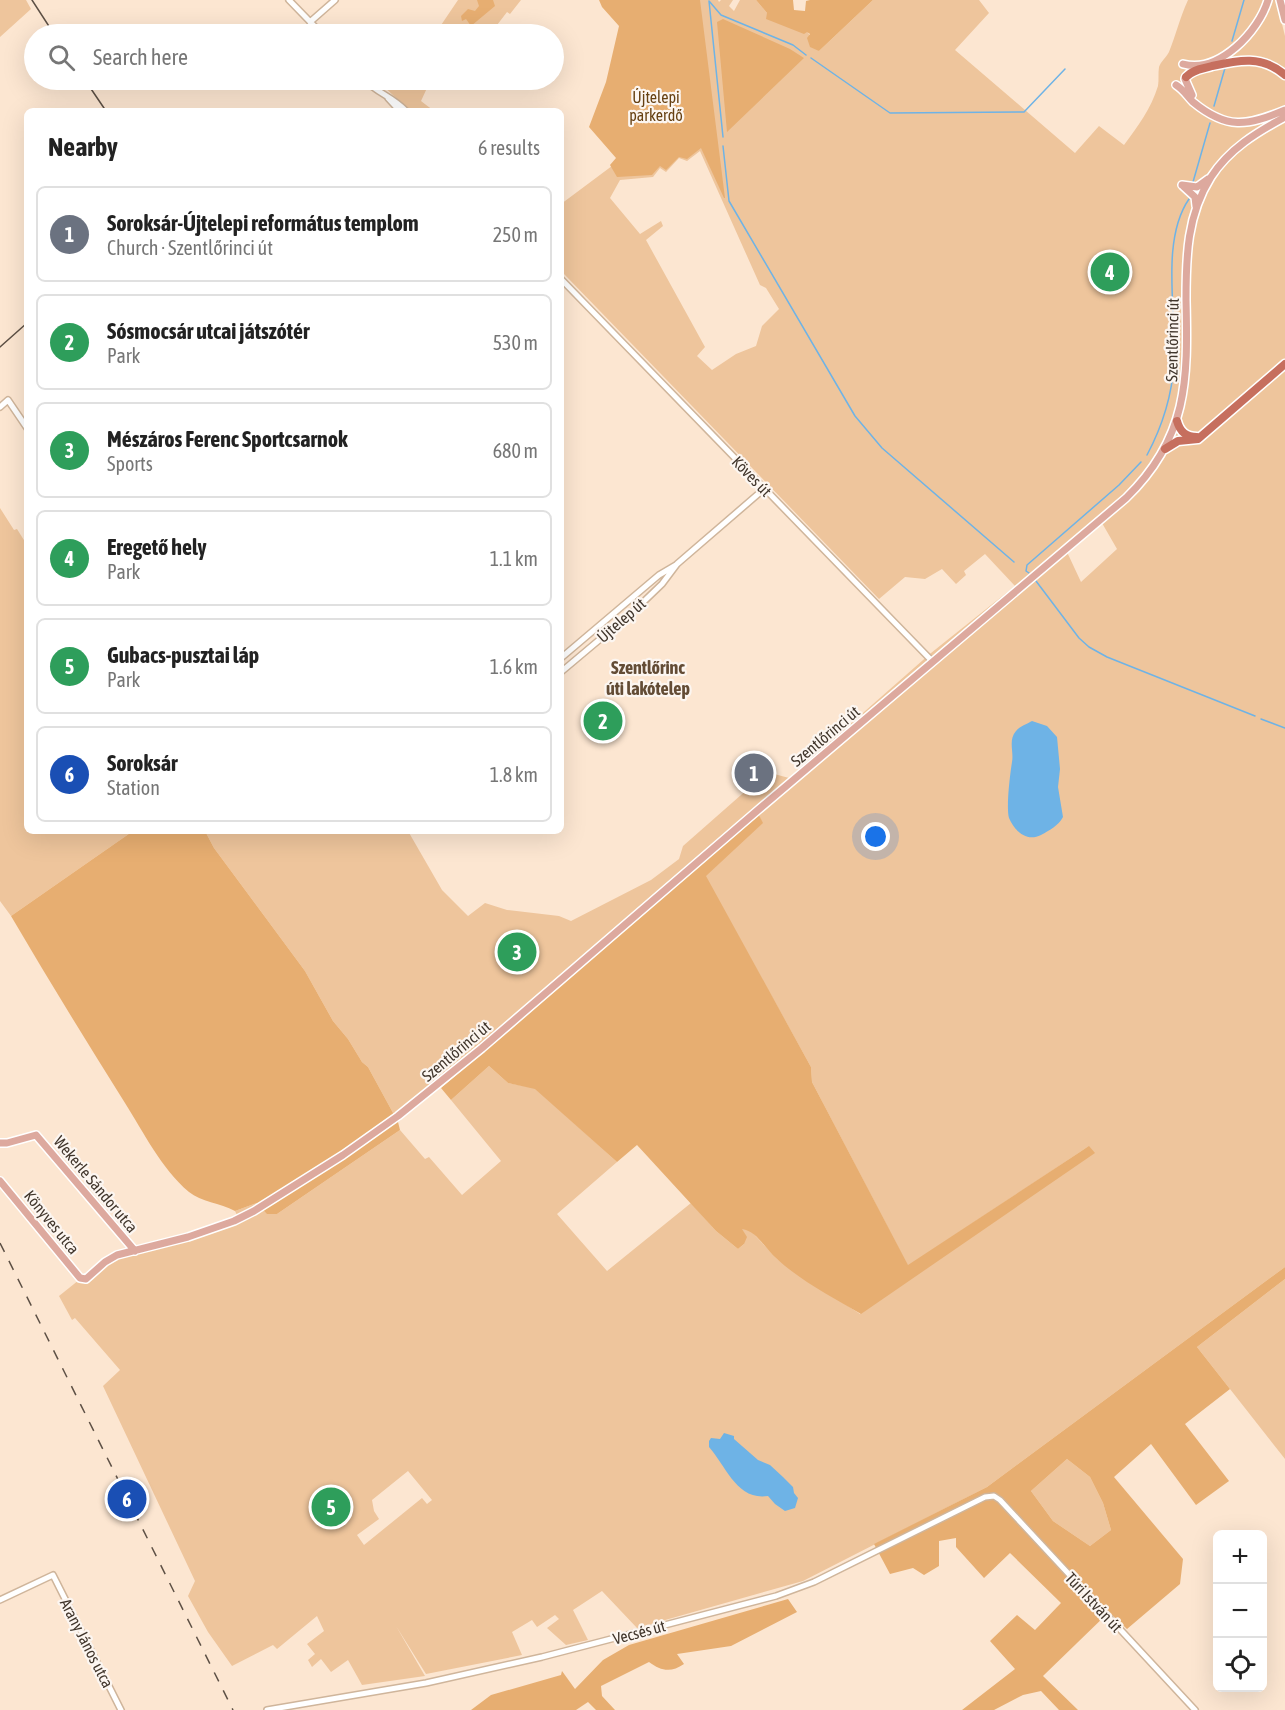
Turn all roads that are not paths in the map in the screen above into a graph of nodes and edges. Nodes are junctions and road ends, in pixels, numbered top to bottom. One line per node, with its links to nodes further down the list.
1 (289, 0): 6 (street)
2 (335, 0): 6 (street)
3 (1268, 0): 7 (main road)
4 (1280, 0): 5 (main road)
5 (1285, 20)
6 (310, 22)
7 (1184, 64)
8 (1285, 75): 9 (highway)
9 (1186, 78): 13 (main road)
10 (1176, 85): 13 (main road)
11 (379, 90): 12 (street)
12 (385, 94): 14 (street); 15 (street)
13 (1199, 105): 16 (main road)
14 (397, 108)
15 (403, 108)
16 (1285, 111)
17 (1285, 117): 18 (main road, Szentlőrinci út)
18 (1210, 177): 19 (main road, Szentlőrinci út); 19 (main road)
19 (1196, 208): 23 (main road, Szentlőrinci út)
20 (564, 281): 29 (street, Köves út)
21 (1285, 364): 26 (highway)
22 (0, 406): 24 (street)
23 (1178, 421): 25 (main road, Szentlőrinci út); 26 (highway)
24 (24, 424)
25 (1172, 433): 26 (highway); 27 (highway); 28 (main road, Szentlőrinci út)
26 (1200, 437): 27 (highway)
27 (1181, 441): 28 (highway)
28 (1165, 449): 32 (main road, Szentlőrinci út)
29 (764, 489): 30 (street, Újtelep út); 32 (street, Köves út)
30 (677, 564): 31 (street, Újtelep út); 33 (street, Újtelep út)
31 (564, 655)
32 (933, 662): 36 (main road, Szentlőrinci út)
33 (564, 669)
34 (0, 1143): 36 (main road, Wekerle Sándor utca)
35 (0, 1181): 37 (main road, Könyves utca)
36 (135, 1251): 37 (main road, Szentlőrinci út)
37 (84, 1280)
38 (992, 1496): 41 (street, Vecsés út); 42 (street, Túri István út)
39 (0, 1600): 40 (street, Arany János utca)
40 (121, 1710)
41 (267, 1710)
42 (1195, 1710)

